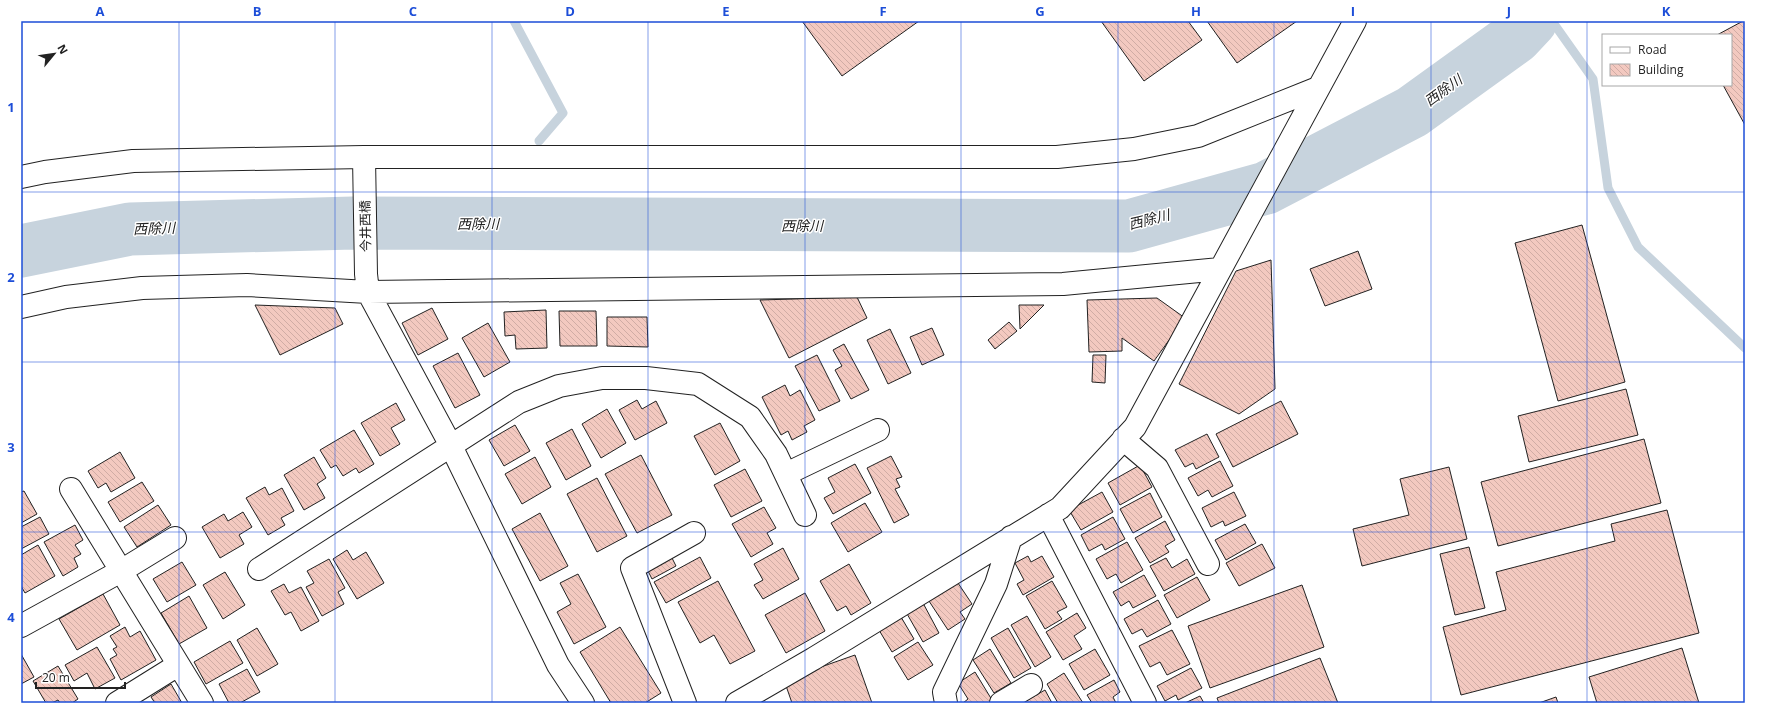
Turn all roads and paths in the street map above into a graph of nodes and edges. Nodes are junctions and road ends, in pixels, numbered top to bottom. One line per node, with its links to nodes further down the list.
1 (1355, 21): 2 (street)
2 (1318, 88): 3 (street); 5 (street)
3 (364, 168): 4 (street); 6 (street, 今井西橋)
4 (21, 177)
5 (1223, 263): 6 (street); 9 (street)
6 (367, 283): 7 (street); 10 (street)
7 (21, 306)
8 (878, 430): 11 (street)
9 (1123, 439): 14 (street); 18 (street)
10 (450, 444): 11 (street); 19 (street); 26 (street)
11 (786, 474): 13 (street)
12 (71, 489): 20 (street)
13 (805, 515)
14 (1048, 515): 16 (street); 31 (street)
15 (694, 533): 27 (street)
16 (1011, 537): 28 (street); 29 (street)
17 (175, 538): 20 (street)
18 (1208, 564)
19 (259, 569)
20 (121, 571): 21 (street); 22 (street)
21 (21, 626)
22 (178, 665): 24 (street); 25 (street)
23 (1031, 685): 30 (street)
24 (118, 703)
25 (202, 703)
26 (583, 703)
27 (685, 703)
28 (737, 703)
29 (946, 703)
30 (1001, 703)
31 (1145, 703)

